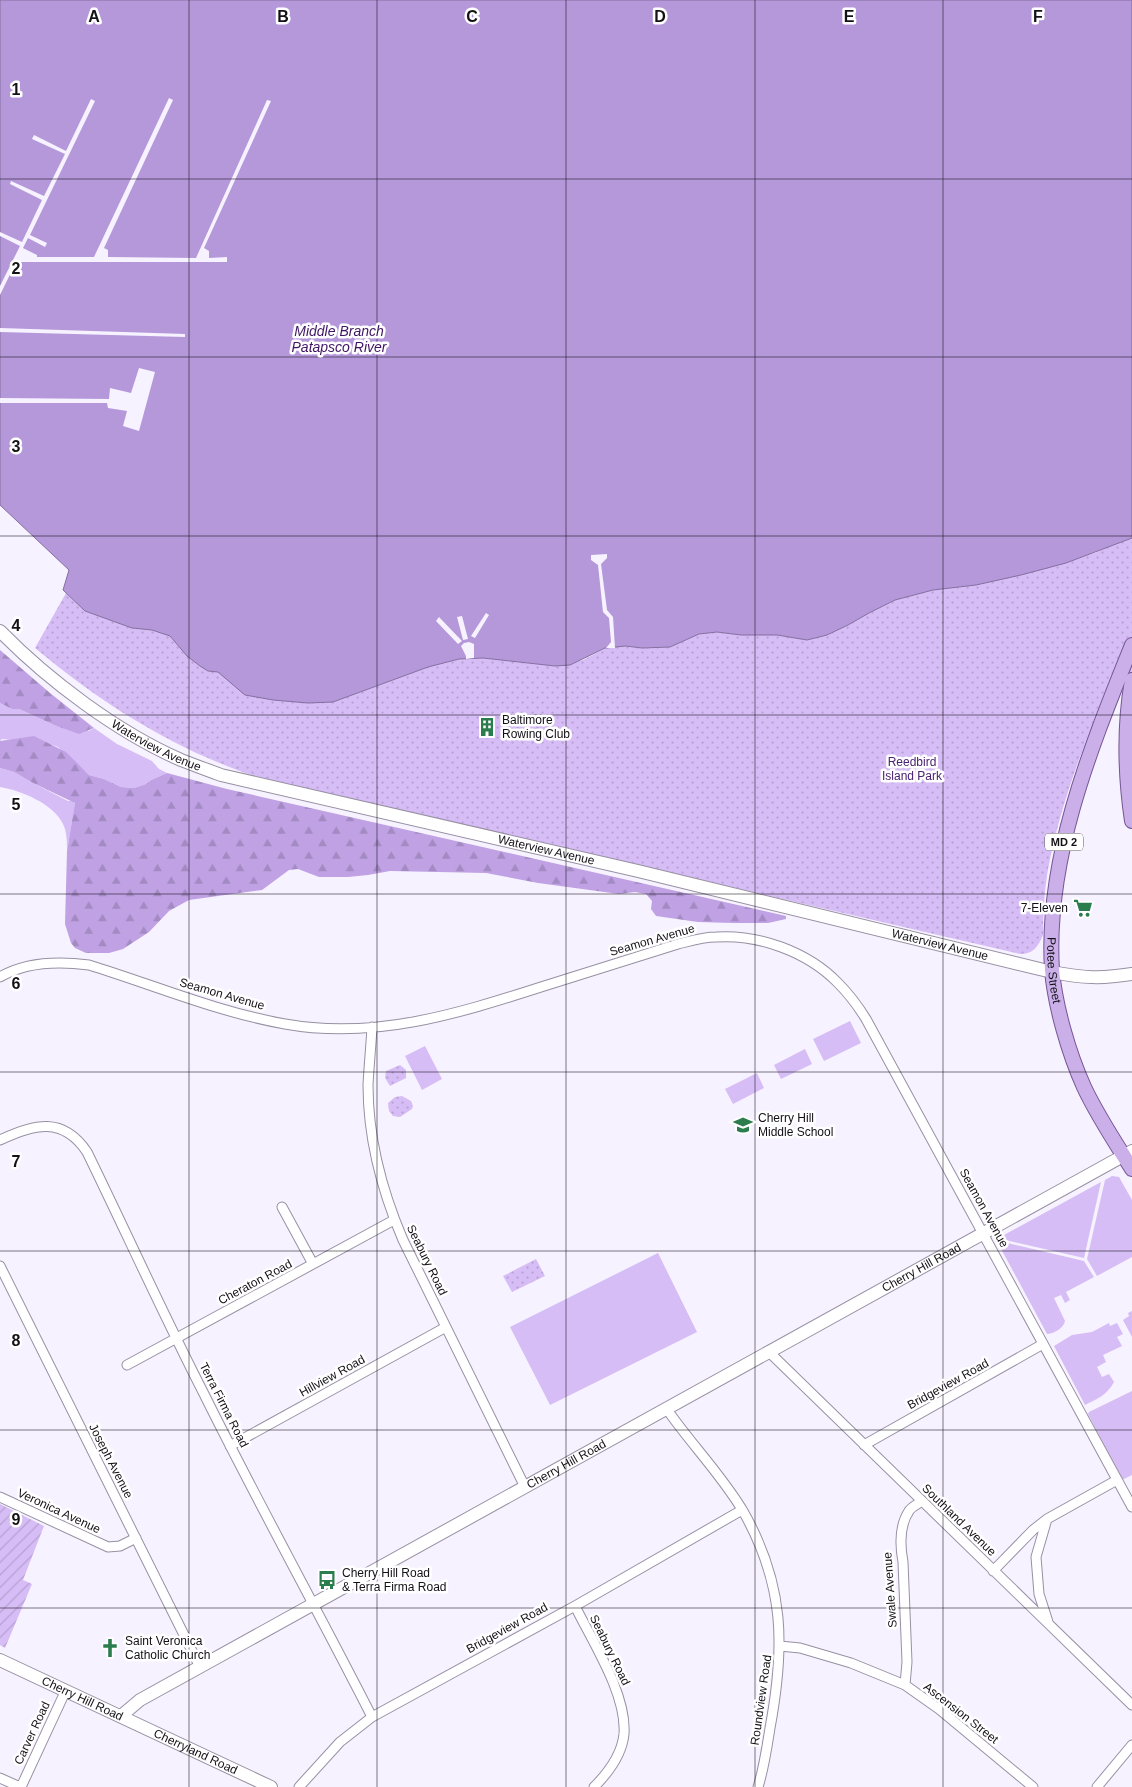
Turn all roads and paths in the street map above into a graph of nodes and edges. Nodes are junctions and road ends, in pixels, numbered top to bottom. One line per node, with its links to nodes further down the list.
1 (0, 631): 5 (street, Waterview Avenue)
2 (1132, 645): 5 (main road, Potee Street / MD 2)
3 (1132, 680): 4 (main road)
4 (1132, 821)
5 (1052, 972): 6 (street, Waterview Avenue); 10 (main road, Potee Street / MD 2)
6 (1132, 974)
7 (0, 977): 8 (street, Seamon Avenue)
8 (372, 1027): 13 (street, Seabury Road); 14 (street, Seamon Avenue)
9 (0, 1140): 18 (street, Terra Firma Road)
10 (1128, 1154): 11 (main road, Potee Street / MD 2); 14 (street, Cherry Hill Road)
11 (1132, 1168)
12 (282, 1207): 15 (street)
13 (394, 1220): 15 (street, Cheraton Road); 17 (street, Seabury Road)
14 (983, 1233): 19 (street, Seamon Avenue); 20 (street, Cherry Hill Road)
15 (313, 1264): 18 (street, Cheraton Road)
16 (0, 1266): 32 (street, Joseph Avenue)
17 (446, 1327): 24 (street, Hillview Road); 26 (street, Seabury Road)
18 (177, 1338): 21 (street, Cheraton Road); 24 (street, Terra Firma Road)
19 (1043, 1344): 23 (street, Bridgeview Road); 25 (street, Seamon Avenue)
20 (768, 1351): 22 (street, Cherry Hill Road); 23 (street, Southland Avenue)
21 (127, 1365)
22 (666, 1408): 26 (street, Cherry Hill Road); 30 (street, Roundview Road)
23 (864, 1445): 28 (street, Southland Avenue)
24 (230, 1446): 34 (street, Terra Firma Road)
25 (1117, 1480): 29 (street, Seamon Avenue); 31 (street)
26 (525, 1488): 34 (street, Cherry Hill Road)
27 (0, 1497): 32 (street, Veronica Avenue)
28 (922, 1501): 33 (street, Southland Avenue); 40 (street, Swale Avenue)
29 (1132, 1507)
30 (742, 1510): 35 (street, Bridgeview Road); 37 (street, Roundview Road)
31 (1047, 1519): 33 (street); 36 (street)
32 (136, 1538): 39 (street, Joseph Avenue)
33 (993, 1571): 36 (street, Southland Avenue)
34 (314, 1604): 39 (street, Cherry Hill Road); 44 (street, Terra Firma Road)
35 (575, 1606): 44 (street, Bridgeview Road); 50 (street, Seabury Road)
36 (1048, 1625): 42 (street, Southland Avenue)
37 (780, 1646): 40 (street, Ascension Street); 51 (street, Roundview Road)
38 (0, 1660): 41 (street, Cherry Hill Road)
39 (200, 1667): 43 (street, Cherry Hill Road)
40 (905, 1685): 52 (street, Ascension Street)
41 (66, 1690): 43 (street, Cherry Hill Road); 47 (street, Carver Road)
42 (1132, 1706)
43 (121, 1716): 48 (street, Cherryland Road)
44 (372, 1717): 49 (street, Bridgeview Road)
45 (1132, 1745): 53 (street)
46 (0, 1778): 47 (street)
47 (20, 1787)
48 (270, 1787)
49 (299, 1787)
50 (594, 1787)
51 (758, 1787)
52 (1033, 1787)
53 (1097, 1787)

